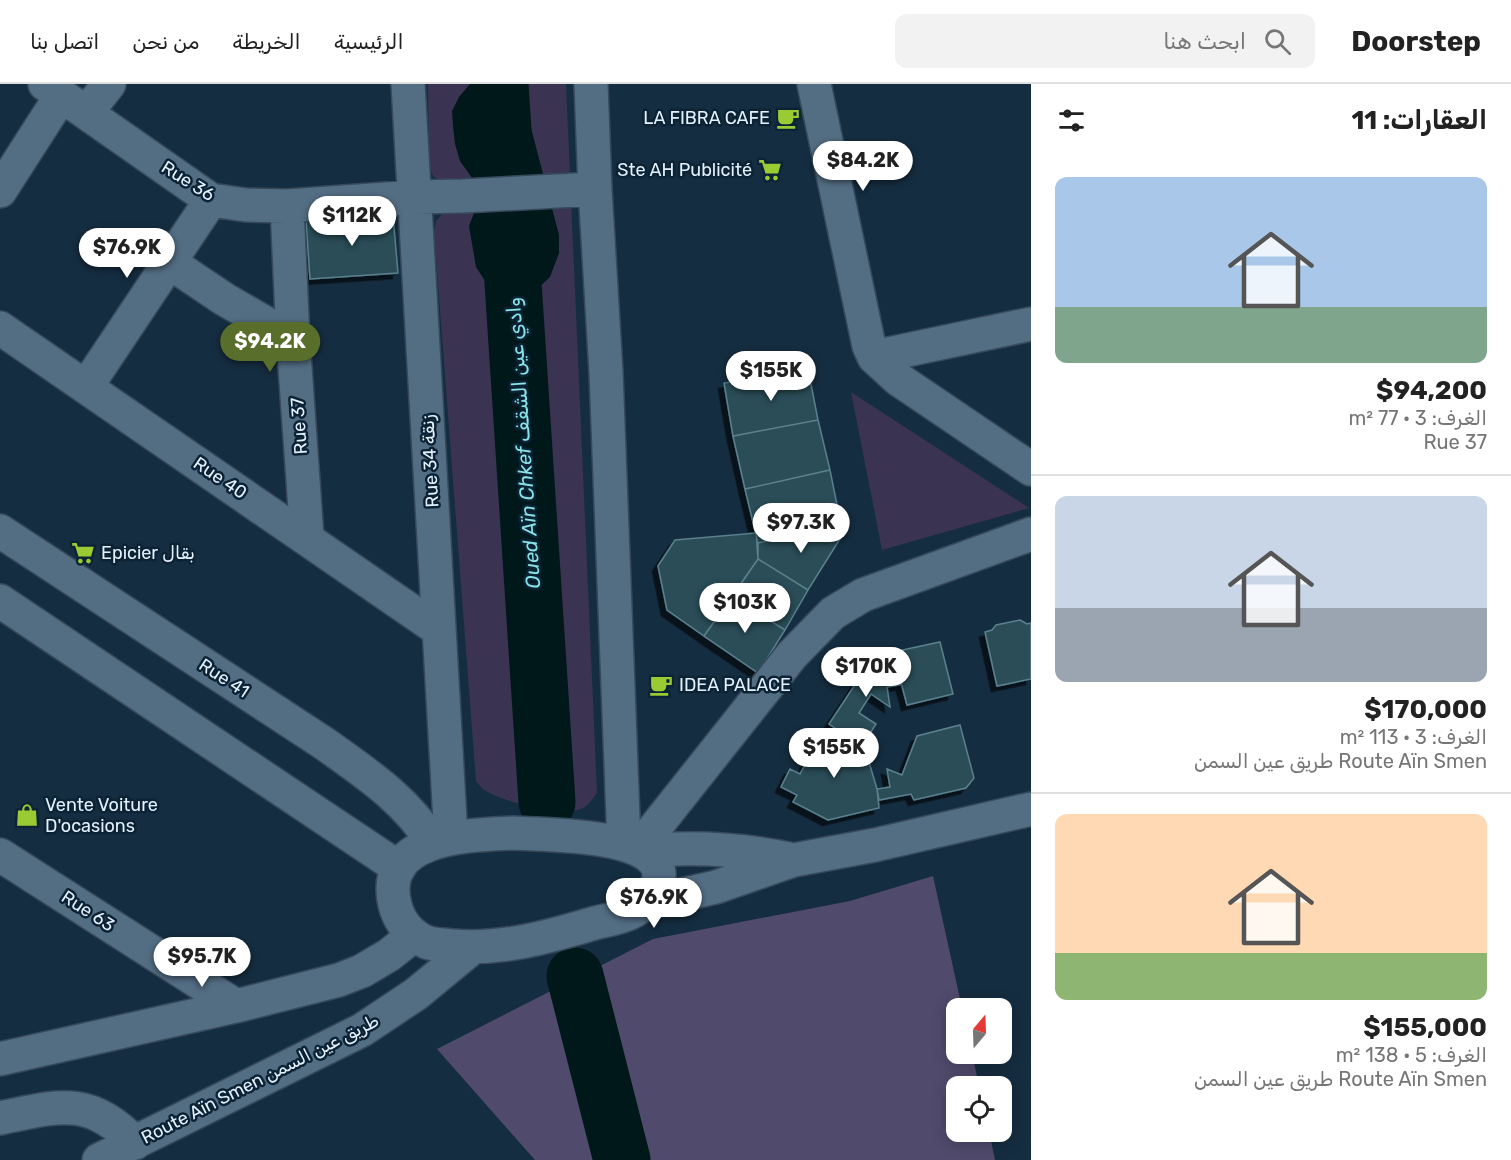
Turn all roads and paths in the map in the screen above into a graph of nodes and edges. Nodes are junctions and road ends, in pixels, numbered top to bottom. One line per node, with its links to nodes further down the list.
1 (109, 84): 5 (street)
2 (408, 84): 8 (street, Rue 34 زنقة)
3 (591, 84): 6 (street)
4 (814, 84): 15 (street)
5 (64, 98): 7 (street); 9 (street, Rue 36)
6 (594, 189): 8 (street, Rue 36); 25 (street)
7 (0, 191)
8 (415, 197): 10 (street, Rue 36); 22 (street, Rue 34 زنقة)
9 (211, 200): 10 (street, Rue 36); 11 (street)
10 (287, 206): 14 (street, Rue 37)
11 (170, 262): 14 (street); 16 (street)
12 (1031, 324): 15 (street)
13 (0, 328): 16 (street, Rue 40)
14 (293, 339): 20 (street, Rue 37)
15 (874, 357): 17 (street)
16 (86, 387): 20 (street, Rue 40)
17 (1031, 470)
18 (0, 531): 24 (street, Rue 41)
19 (1031, 534): 25 (street)
20 (307, 537): 22 (street, Rue 40)
21 (0, 601): 28 (street)
22 (440, 630): 24 (street, Rue 34 زنقة)
23 (1031, 809): 27 (street)
24 (442, 840): 25 (street); 28 (street)
25 (635, 848): 27 (street); 29 (street)
26 (0, 855): 32 (street, Rue 63)
27 (794, 860): 29 (street)
28 (399, 868): 30 (street)
29 (646, 903): 31 (street)
30 (414, 935): 31 (street); 32 (street)
31 (473, 947): 35 (street, Route Aïn Smen طريق عين السمن)
32 (236, 1006): 33 (street)
33 (0, 1059)
34 (0, 1118): 35 (street)
35 (135, 1143): 36 (street, Route Aïn Smen طريق عين السمن)
36 (99, 1160)

